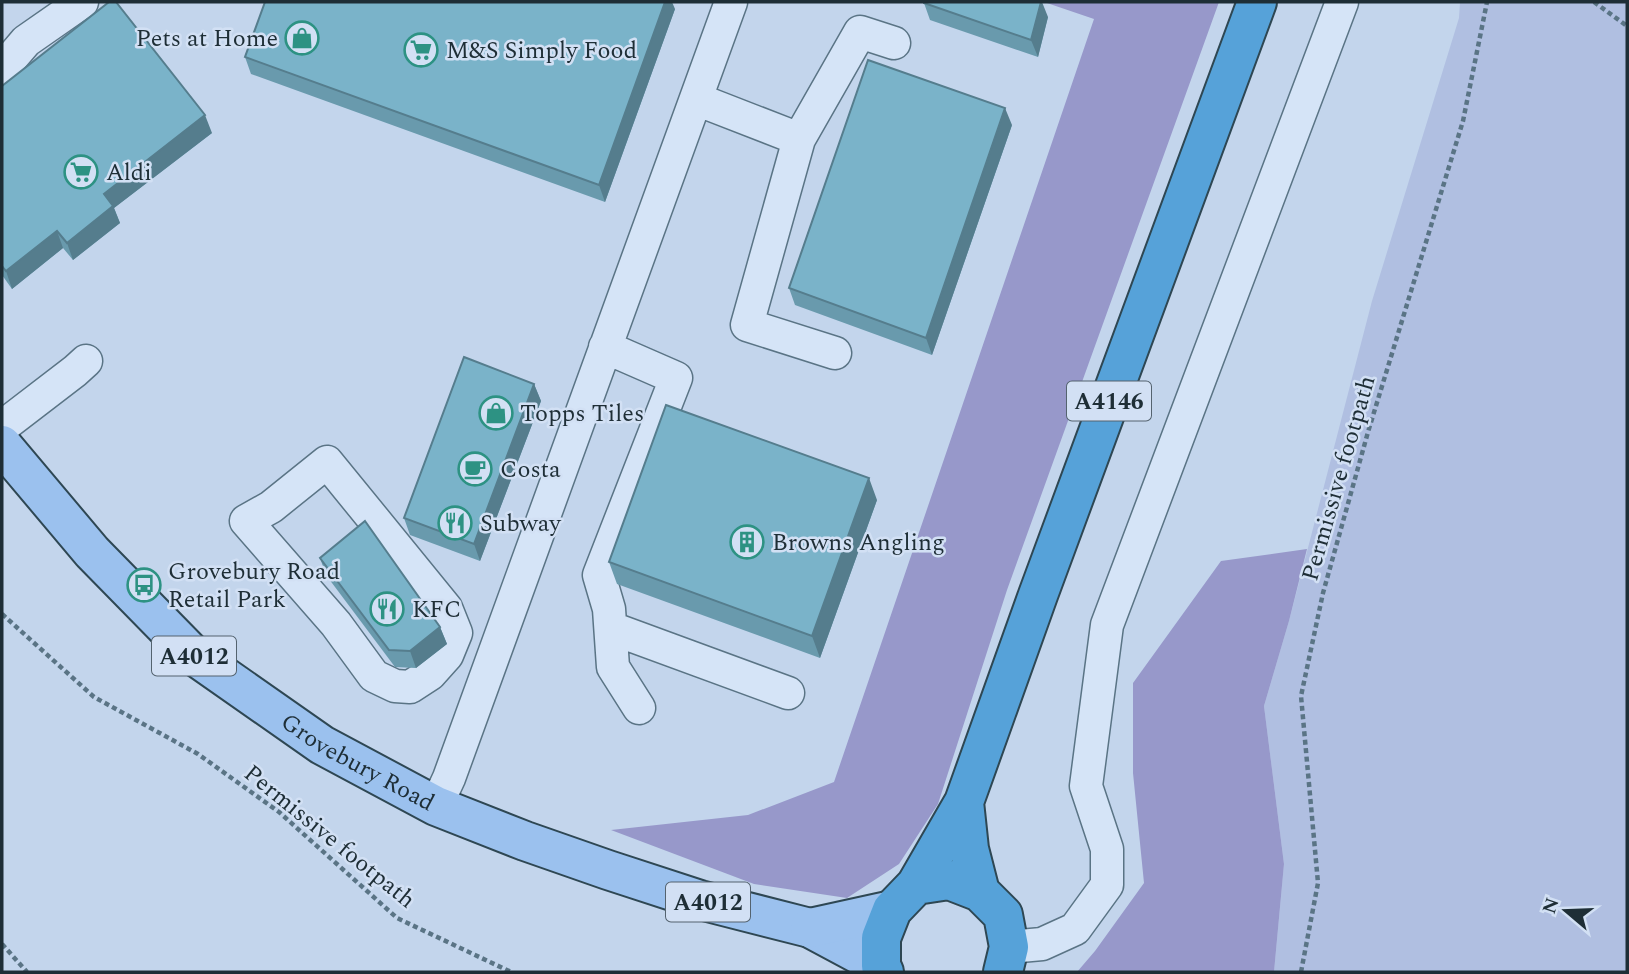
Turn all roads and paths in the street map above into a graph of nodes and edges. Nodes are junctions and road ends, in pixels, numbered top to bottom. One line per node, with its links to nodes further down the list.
1 (82, 2): 9 (street)
2 (732, 2): 10 (street)
3 (1256, 2): 22 (highway, A4146)
4 (1342, 2): 28 (street)
5 (1487, 2): 32 (path, Permissive footpath)
6 (1594, 2): 7 (path)
7 (1627, 26)
8 (894, 43): 11 (street)
9 (2, 69)
10 (696, 99): 11 (street); 12 (street)
11 (799, 138): 13 (street)
12 (605, 347): 19 (street); 23 (street)
13 (835, 353)
14 (86, 361): 15 (street)
15 (2, 427)
16 (2, 445): 23 (main road, Grovebury Road / A4012)
17 (327, 462): 17 (street)
18 (2, 614): 31 (path, Permissive footpath)
19 (611, 628): 20 (street); 21 (street)
20 (788, 693)
21 (639, 708)
22 (964, 802): 24 (highway, A4146); 25 (highway, A4146)
23 (436, 806): 26 (main road, Grovebury Road / A4012)
24 (980, 892): 25 (highway, A4146); 28 (highway, A4146)
25 (904, 897): 26 (main road, Grovebury Road / A4012); 29 (highway, A4146)
26 (810, 928): 29 (main road, Grovebury Road / A4012)
27 (2, 944): 30 (path)
28 (1006, 960)
29 (882, 969)
30 (27, 972)
31 (510, 972)
32 (1301, 972)

